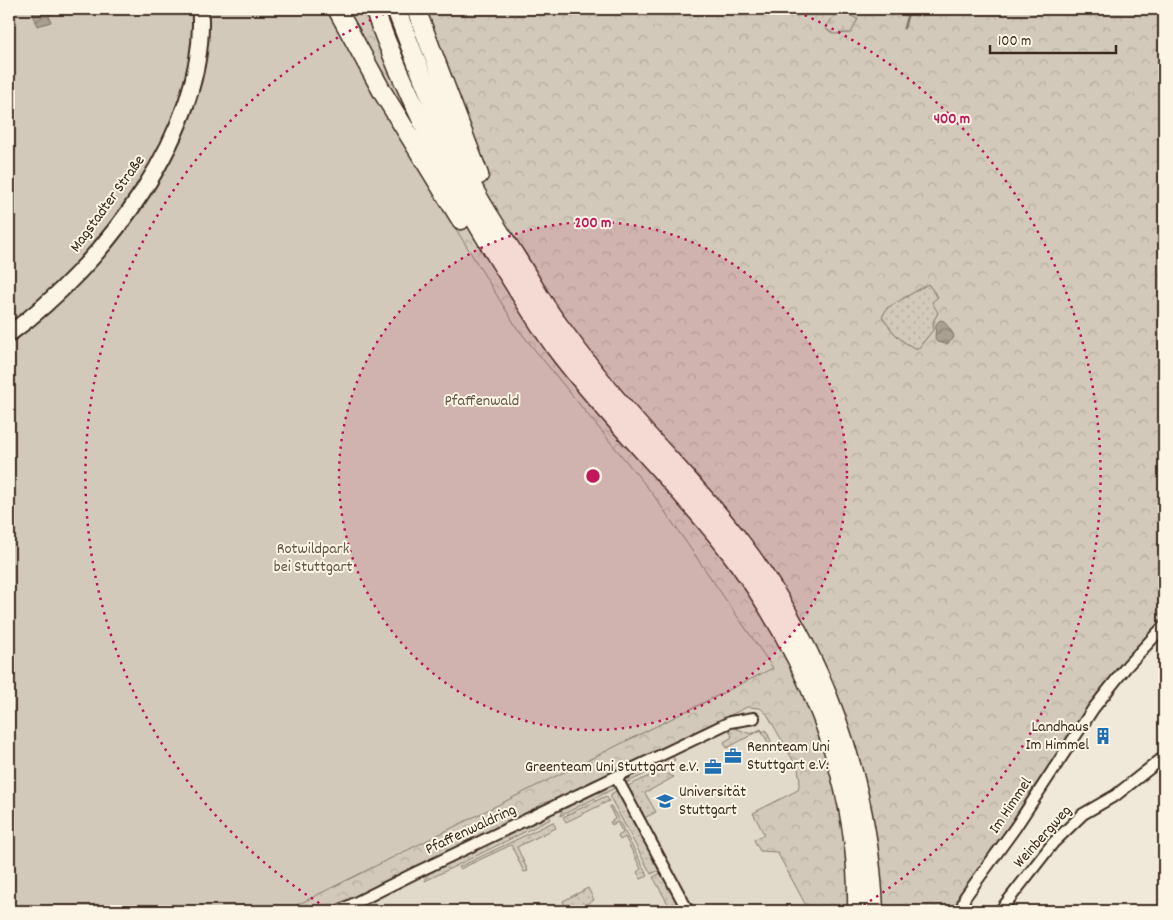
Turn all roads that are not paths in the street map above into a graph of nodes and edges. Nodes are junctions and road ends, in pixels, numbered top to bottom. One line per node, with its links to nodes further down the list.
1 (200, 9): 8 (main road, Magstadter Straße)
2 (337, 9): 7 (highway)
3 (374, 9): 7 (highway)
4 (396, 9): 6 (highway)
5 (416, 9): 6 (highway)
6 (516, 257): 16 (highway)
7 (528, 307): 15 (highway)
8 (9, 334)
9 (1164, 626): 17 (street, Im Himmel)
10 (754, 718): 12 (street, Pfaffenwaldring)
11 (1164, 757): 18 (street, Weinbergweg)
12 (616, 777): 13 (street, Pfaffenwaldring); 14 (street)
13 (339, 911)
14 (688, 911)
15 (857, 911)
16 (874, 911)
17 (961, 911)
18 (1000, 911)

